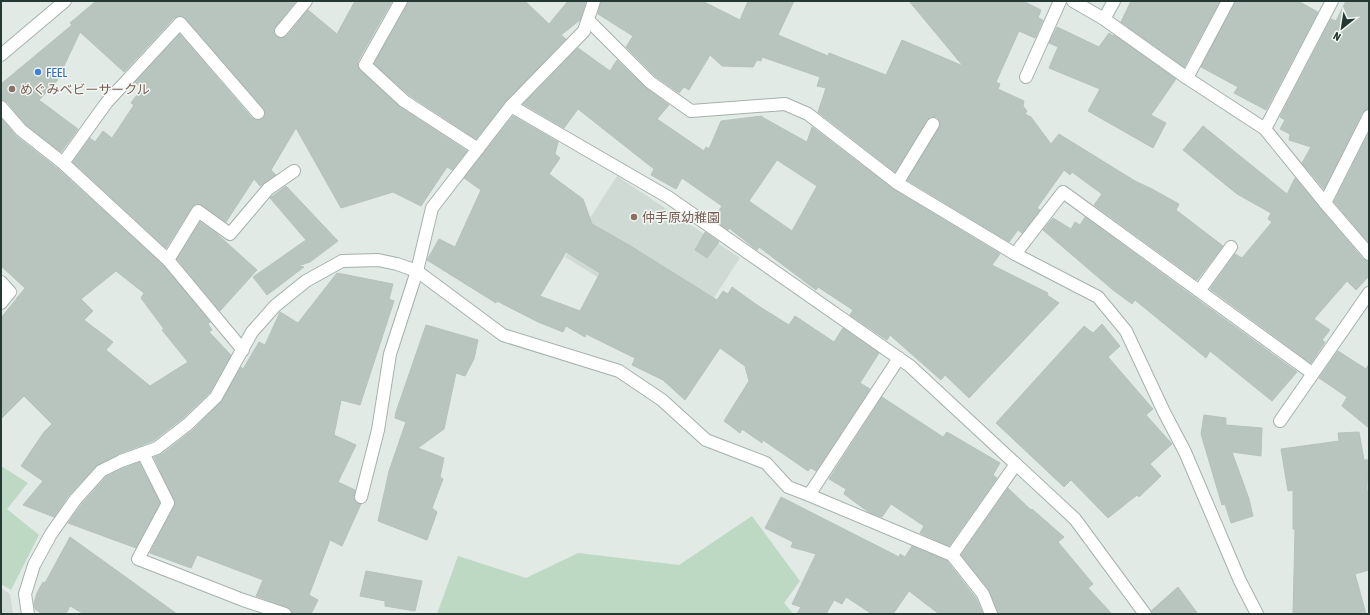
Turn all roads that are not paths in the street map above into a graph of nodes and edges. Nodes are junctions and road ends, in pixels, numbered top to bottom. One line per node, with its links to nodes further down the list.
1 (65, 1): 13 (street)
2 (306, 1): 12 (street)
3 (401, 1): 22 (street)
4 (594, 1): 11 (street)
5 (1060, 1): 14 (street)
6 (1073, 1): 10 (street)
7 (1114, 1): 10 (street)
8 (1228, 1): 15 (street)
9 (1332, 1): 21 (street)
10 (1104, 19): 15 (street)
11 (588, 20): 16 (street); 25 (street)
12 (281, 31)
13 (1, 55)
14 (1026, 77)
15 (1187, 78): 21 (street)
16 (511, 106): 22 (street); 37 (street)
17 (1, 107): 23 (street)
18 (258, 113): 23 (street)
19 (1369, 116): 26 (street)
20 (933, 124): 25 (street)
21 (1265, 129): 26 (street)
22 (478, 149): 31 (street)
23 (63, 163): 30 (street)
24 (294, 171): 30 (street)
25 (897, 183): 28 (street)
26 (1325, 203): 29 (street)
27 (1231, 247): 33 (street)
28 (1015, 254): 33 (street); 49 (street)
29 (1369, 254)
30 (168, 260): 36 (street)
31 (417, 271): 36 (street); 42 (street); 43 (street)
32 (1, 282): 35 (street)
33 (1199, 291): 38 (street)
34 (1369, 293): 38 (street)
35 (1, 303)
36 (243, 350): 40 (street)
37 (899, 358): 41 (street); 42 (street)
38 (1312, 373): 39 (street)
39 (1280, 421)
40 (143, 453): 45 (street); 46 (street)
41 (1016, 464): 44 (street); 48 (street)
42 (810, 495): 44 (street)
43 (361, 497)
44 (952, 555): 47 (street)
45 (28, 614)
46 (285, 614)
47 (991, 614)
48 (1145, 614)
49 (1256, 614)

